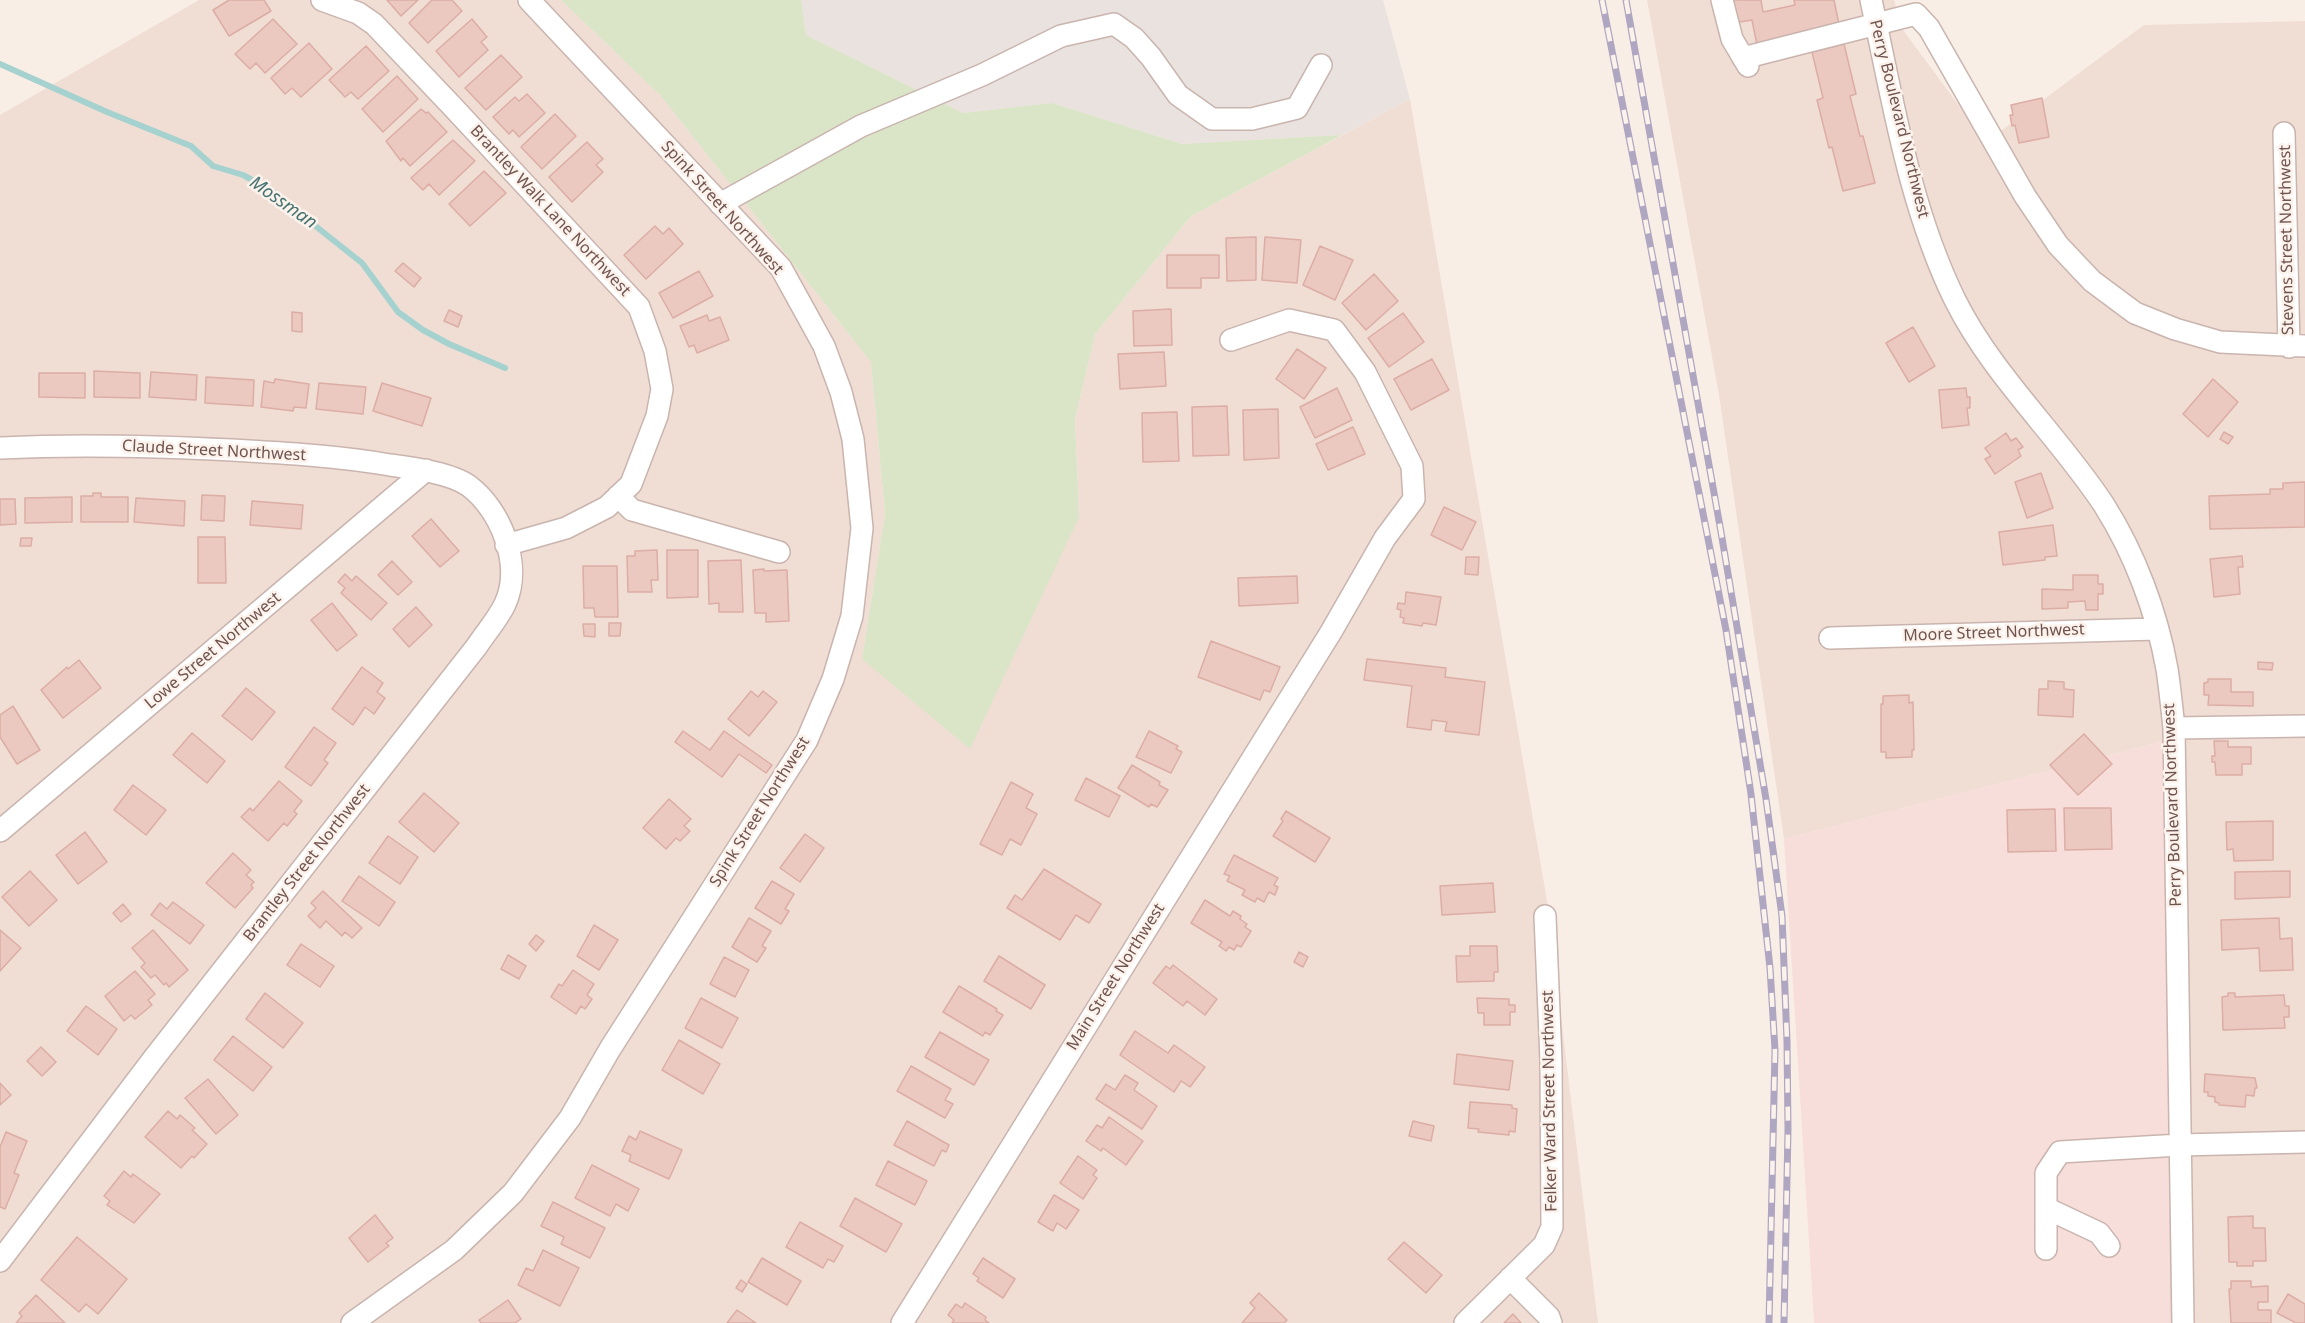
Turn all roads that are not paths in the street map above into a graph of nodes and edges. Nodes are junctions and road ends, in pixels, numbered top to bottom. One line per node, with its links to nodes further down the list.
1 (322, 0): 14 (street, Brantley Walk Lane Northwest)
2 (529, 0): 9 (street, Spink Street Northwest)
3 (1722, 0): 6 (street)
4 (1871, 0): 6 (street, Perry Boulevard Northwest)
5 (1920, 10): 6 (street); 11 (street)
6 (1876, 25): 17 (street, Perry Boulevard Northwest)
7 (1321, 64): 9 (street)
8 (2284, 133): 11 (street, Stevens Street Northwest)
9 (720, 204): 30 (street, Spink Street Northwest)
10 (1231, 340): 31 (street, Main Street Northwest)
11 (2297, 346)
12 (0, 448): 13 (street, Claude Street Northwest)
13 (426, 470): 15 (street, Brantley Street Northwest); 21 (street, Lowe Street Northwest)
14 (618, 496): 15 (street, Brantley Walk Lane Northwest); 16 (street)
15 (506, 545): 28 (street, Brantley Street Northwest)
16 (779, 552)
17 (2157, 629): 18 (street, Moore Street Northwest); 20 (street, Perry Boulevard Northwest)
18 (1830, 638)
19 (2305, 726): 20 (street)
20 (2174, 728): 24 (street, Perry Boulevard Northwest)
21 (0, 831)
22 (1545, 916): 29 (street, Felker Ward Street Northwest)
23 (2305, 1142): 24 (street)
24 (2180, 1145): 25 (street); 34 (street, Perry Boulevard Northwest)
25 (2046, 1209): 26 (street); 26 (street)
26 (2074, 1221): 27 (street)
27 (2109, 1246)
28 (0, 1261)
29 (1510, 1278): 32 (street, Felker Ward Street Northwest); 33 (street)
30 (352, 1323)
31 (902, 1323)
32 (1465, 1323)
33 (1551, 1323)
34 (2183, 1323)

